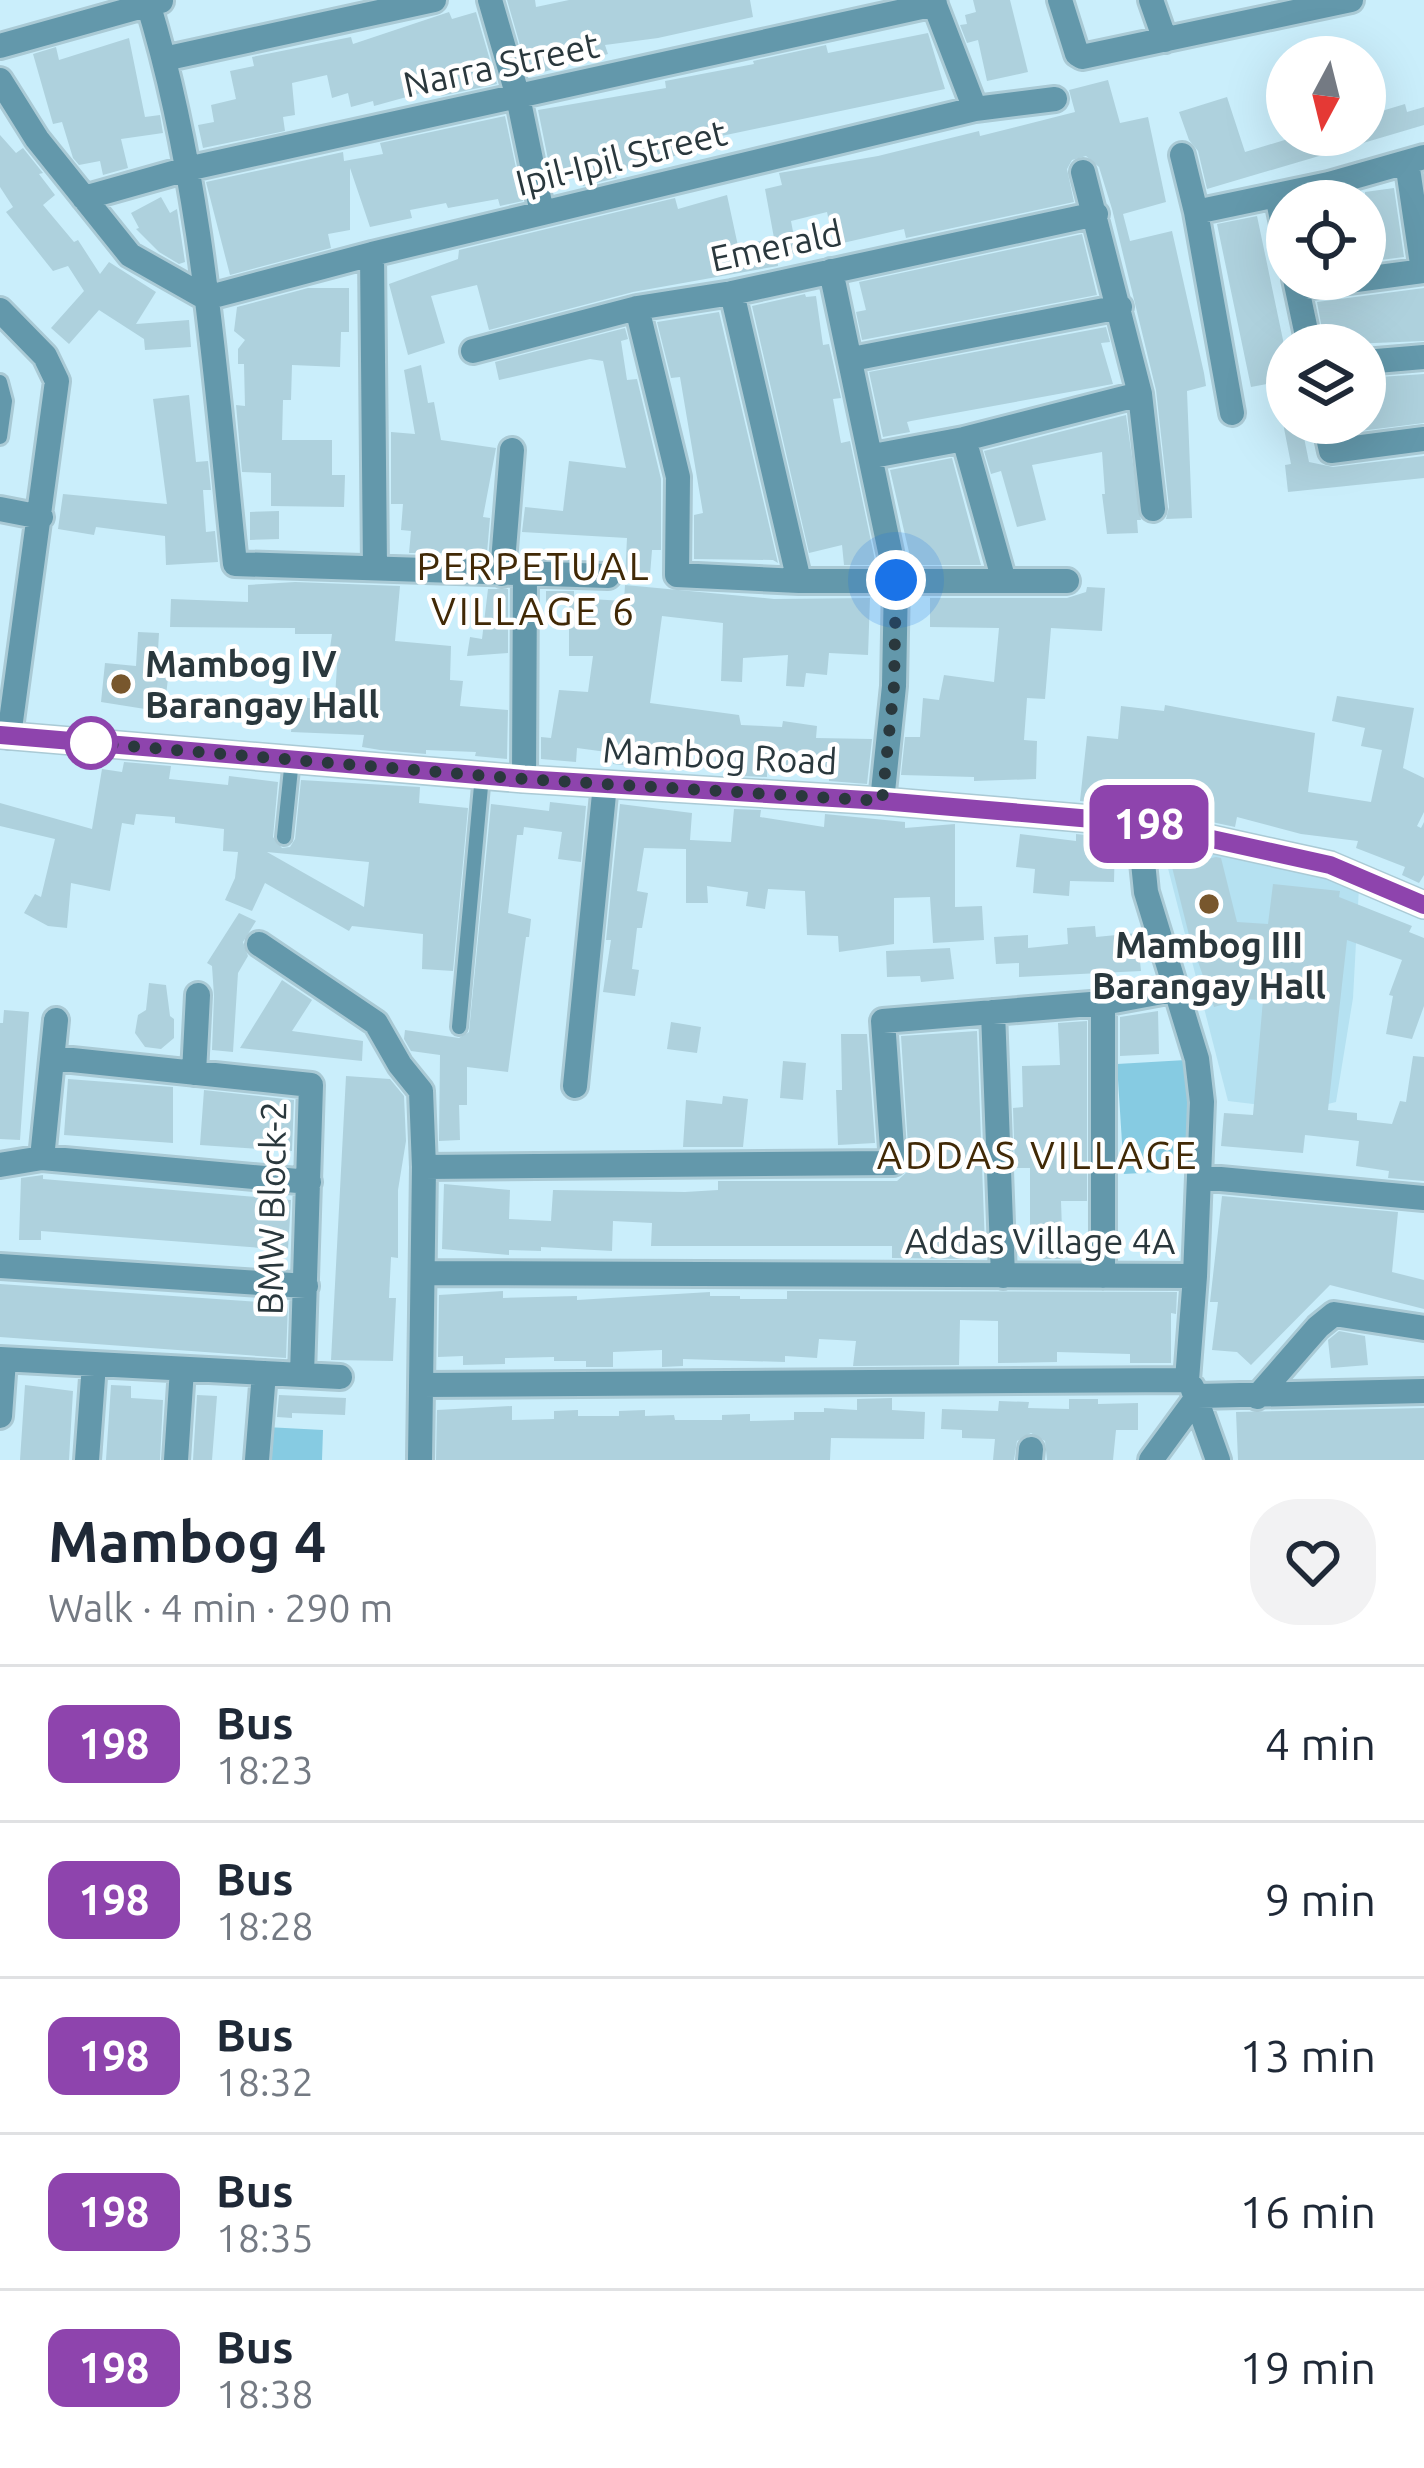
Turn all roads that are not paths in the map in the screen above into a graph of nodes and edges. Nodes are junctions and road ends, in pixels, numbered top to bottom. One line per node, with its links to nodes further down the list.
1 (434, 0): 11 (street)
2 (490, 0): 13 (street)
3 (1060, 0): 9 (street)
4 (1151, 0): 9 (street)
5 (1338, 1): 8 (street)
6 (153, 2): 10 (street); 11 (street)
7 (934, 2): 13 (street, Narra Street); 15 (street)
8 (1242, 11): 9 (street)
9 (1165, 40)
10 (0, 46)
11 (164, 59): 18 (street)
12 (0, 80): 21 (street)
13 (518, 97): 18 (street, Narra Street); 24 (street)
14 (1055, 99): 15 (street, Ipil-Ipil Street)
15 (975, 109): 24 (street, Ipil-Ipil Street)
16 (1182, 155): 23 (street)
17 (1415, 159): 20 (street); 28 (street)
18 (187, 169): 21 (street, Narra Street); 31 (street)
19 (1083, 172): 25 (street)
20 (1362, 180)
21 (84, 197): 31 (street)
22 (1266, 198): 23 (street)
23 (1196, 212): 41 (street)
24 (542, 213): 26 (street, Ipil-Ipil Street)
25 (1096, 214): 27 (street, Emerald); 32 (street)
26 (372, 254): 31 (street, Ipil-Ipil Street); 53 (street)
27 (832, 271): 30 (street, Emerald); 37 (street)
28 (1424, 271): 29 (street)
29 (1386, 275)
30 (731, 293): 33 (street, Emerald); 57 (street)
31 (206, 298): 53 (street)
32 (1120, 307): 37 (street); 40 (street)
33 (637, 308): 35 (street, Emerald); 57 (street)
34 (0, 310): 52 (street)
35 (473, 351)
36 (1424, 357): 38 (street)
37 (852, 359): 49 (street)
38 (1386, 360)
39 (0, 382): 42 (lane)
40 (1140, 394): 44 (street); 50 (street)
41 (1232, 413)
42 (0, 437)
43 (1424, 439): 47 (street)
44 (964, 440): 49 (street); 58 (street)
45 (1329, 444): 46 (street)
46 (1385, 444)
47 (1386, 444)
48 (512, 450): 54 (street)
49 (873, 456): 56 (street)
50 (1153, 508)
51 (0, 509): 52 (street)
52 (41, 518): 60 (street)
53 (375, 568): 54 (street)
54 (513, 574): 55 (street); 63 (street)
55 (608, 576)
56 (896, 580): 57 (street); 58 (street); 65 (street)
57 (799, 581)
58 (1004, 581): 59 (street)
59 (1066, 581)
60 (4, 736): 61 (main road, Mambog Road)
61 (292, 759): 62 (main road, Mambog Road); 67 (lane)
62 (482, 775): 63 (main road, Mambog Road); 75 (lane)
63 (524, 779): 64 (main road, Mambog Road)
64 (605, 784): 65 (main road, Mambog Road); 78 (street)
65 (882, 801): 66 (main road, Mambog Road)
66 (1139, 823): 68 (main road, Mambog Road); 70 (street, Addas Village 4A)
67 (284, 837)
68 (1424, 905)
69 (260, 944): 81 (street)
70 (1173, 990): 72 (street); 82 (street, Addas Village 4A)
71 (198, 995): 77 (street)
72 (1102, 1003): 73 (street); 88 (street)
73 (993, 1012): 81 (street); 87 (street)
74 (56, 1020): 76 (street)
75 (459, 1027)
76 (53, 1058): 77 (street, BMW Block-2); 79 (street)
77 (194, 1073): 83 (street, BMW Block-2)
78 (575, 1086)
79 (42, 1158): 80 (street); 83 (street)
80 (0, 1165)
81 (424, 1167): 86 (street)
82 (1199, 1177): 84 (street); 89 (street, Addas Village 4A)
83 (308, 1182): 90 (street, BMW Block-2)
84 (1424, 1198)
85 (0, 1266): 90 (street)
86 (424, 1274): 87 (street, Addas Village 4A); 98 (street)
87 (1003, 1276): 88 (street, Addas Village 4A)
88 (1103, 1276): 89 (street, Addas Village 4A)
89 (1195, 1276): 99 (street)
90 (306, 1286): 96 (street, BMW Block-2)
91 (1424, 1328): 101 (street)
92 (2, 1359): 93 (street); 102 (street)
93 (94, 1364): 94 (street); 103 (street)
94 (182, 1369): 95 (street); 104 (street)
95 (263, 1373): 96 (street); 105 (street)
96 (302, 1375): 97 (street)
97 (340, 1377)
98 (421, 1385): 99 (street); 106 (street)
99 (1193, 1388): 101 (street); 107 (street); 108 (street)
100 (1424, 1391): 101 (street)
101 (1257, 1397)
102 (0, 1416)
103 (87, 1460)
104 (176, 1460)
105 (257, 1460)
106 (419, 1460)
107 (1151, 1460)
108 (1219, 1460)

